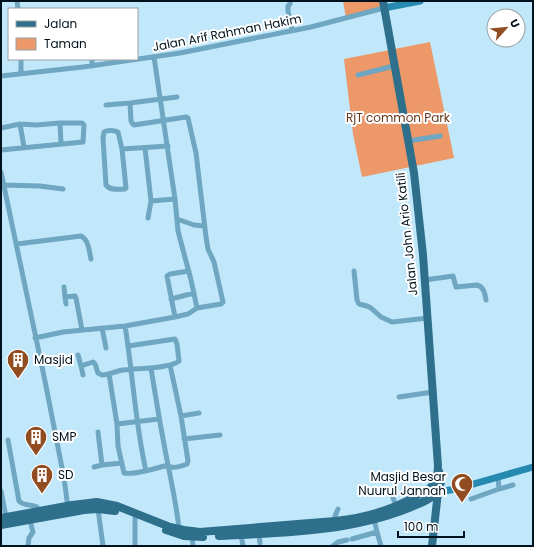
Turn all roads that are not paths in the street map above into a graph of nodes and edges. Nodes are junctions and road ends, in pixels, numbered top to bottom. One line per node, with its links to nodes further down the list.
1 (290, 1): 4 (street)
2 (420, 1): 3 (street)
3 (383, 5): 4 (street, Jalan Arif Rahman Hakim); 11 (main road, Jalan John Ario Katili)
4 (292, 30): 5 (street, Jalan Arif Rahman Hakim)
5 (154, 57): 6 (street, Jalan Arif Rahman Hakim); 16 (street)
6 (138, 59)
7 (21, 60): 12 (street)
8 (92, 60): 10 (street)
9 (133, 60): 10 (street, Jalan Arif Rahman Hakim)
10 (92, 66): 12 (street, Jalan Arif Rahman Hakim)
11 (394, 66): 13 (street); 24 (main road, Jalan John Ario Katili)
12 (21, 74): 14 (street, Jalan Arif Rahman Hakim)
13 (358, 75)
14 (1, 76)
15 (177, 97): 16 (street)
16 (160, 99): 17 (street); 19 (street)
17 (130, 103): 18 (street); 19 (street)
18 (106, 105)
19 (164, 120): 26 (street); 38 (street)
20 (60, 123): 21 (street); 25 (street); 25 (street)
21 (20, 124): 22 (street); 27 (street)
22 (1, 128)
23 (440, 136): 24 (street)
24 (408, 141): 43 (main road, Jalan John Ario Katili)
25 (62, 144): 27 (street)
26 (168, 146): 28 (street); 34 (street)
27 (24, 147): 30 (street)
28 (145, 148): 29 (street); 35 (street)
29 (122, 149): 29 (street)
30 (1, 150)
31 (1, 172): 32 (street)
32 (3, 185): 33 (street); 39 (street)
33 (63, 189)
34 (175, 199): 35 (street); 37 (street)
35 (151, 201): 36 (street)
36 (148, 218)
37 (177, 219): 38 (street); 41 (street)
38 (204, 226): 50 (street)
39 (17, 244): 40 (street); 56 (street)
40 (91, 259)
41 (189, 271): 45 (street); 47 (street)
42 (354, 271): 52 (street)
43 (425, 280): 48 (street); 52 (main road, Jalan John Ario Katili)
44 (64, 287): 46 (street)
45 (194, 294): 47 (street); 50 (street)
46 (65, 297): 49 (street); 55 (street)
47 (171, 299): 51 (street)
48 (486, 300)
49 (66, 304)
50 (197, 308): 51 (street)
51 (175, 317): 53 (street)
52 (428, 318): 66 (main road, Jalan John Ario Katili)
53 (125, 326): 54 (street); 57 (street)
54 (102, 328): 55 (street); 58 (street)
55 (82, 330): 56 (street)
56 (35, 338): 93 (street)
57 (128, 346): 60 (street); 63 (street)
58 (106, 348)
59 (78, 355): 61 (street)
60 (170, 365): 62 (street); 69 (street)
61 (81, 366): 64 (street); 65 (street)
62 (151, 368): 63 (street); 70 (street)
63 (131, 369): 64 (street); 71 (street)
64 (109, 374): 72 (street)
65 (83, 375)
66 (433, 392): 67 (street); 87 (main road, Jalan John Ario Katili)
67 (399, 397)
68 (199, 413): 69 (street)
69 (180, 416): 75 (street)
70 (159, 419): 71 (street); 81 (street)
71 (137, 422): 72 (street); 82 (street)
72 (117, 424): 77 (street)
73 (98, 432): 78 (street)
74 (220, 435): 75 (street)
75 (184, 439): 81 (street)
76 (8, 440): 94 (street)
77 (122, 463): 78 (street); 82 (street)
78 (102, 465): 79 (street)
79 (94, 467)
80 (533, 467): 83 (street)
81 (169, 468): 82 (street); 101 (street)
82 (146, 471)
83 (498, 477): 85 (street); 87 (street)
84 (513, 485): 85 (street)
85 (499, 489): 89 (street)
86 (1, 491): 95 (street)
87 (435, 491): 90 (main road); 97 (main road); 114 (main road, Jalan John Ario Katili)
88 (391, 492): 90 (street)
89 (471, 499)
90 (396, 506): 99 (main road)
91 (98, 508): 93 (main road); 96 (main road); 108 (street)
92 (338, 509): 99 (street)
93 (68, 510): 94 (main road); 98 (main road); 101 (main road)
94 (39, 511): 95 (main road)
95 (4, 518)
96 (135, 518): 105 (main road); 109 (street)
97 (374, 519): 102 (street); 103 (main road)
98 (30, 520): 100 (main road); 107 (street)
99 (335, 521): 101 (main road)
100 (1, 525)
101 (179, 529)
102 (377, 532): 112 (street); 113 (street)
103 (259, 534): 104 (main road); 106 (street)
104 (240, 535): 105 (main road); 111 (street)
105 (192, 537): 110 (street)
106 (260, 543)
107 (28, 546)
108 (103, 546)
109 (135, 546)
110 (193, 546)
111 (243, 546)
112 (333, 546)
113 (381, 546)
114 (432, 546)

